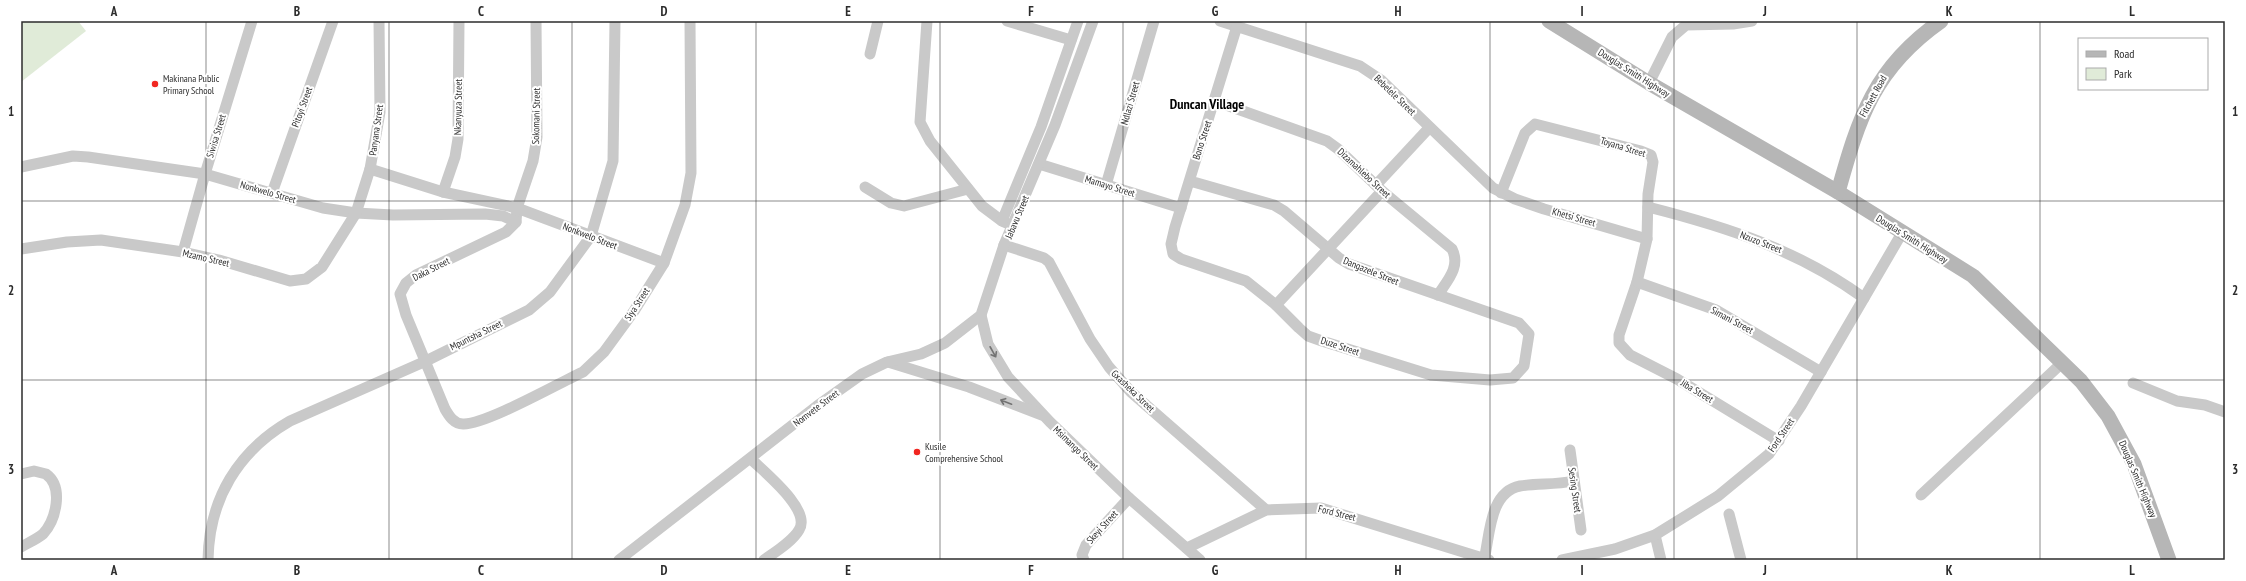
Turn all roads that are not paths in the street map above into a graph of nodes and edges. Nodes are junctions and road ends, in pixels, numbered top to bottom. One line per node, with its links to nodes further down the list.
1 (252, 21): 27 (street, Siwisa Street)
2 (333, 21): 35 (street, Pitoyi Street)
3 (379, 21): 26 (street, Panyana Street)
4 (459, 21): 33 (street, Nkanyuza Street)
5 (536, 21): 37 (street, Sokomani Street)
6 (615, 21): 45 (street, Mpuntsha Street)
7 (690, 21): 52 (street, Siya Street)
8 (878, 21): 20 (street)
9 (927, 21): 32 (street)
10 (1007, 21): 19 (street)
11 (1078, 21): 19 (street)
12 (1092, 21): 24 (street, Jabavu Street)
13 (1154, 21): 29 (street, Ndlazi Street)
14 (1220, 21): 18 (street, Bebelele Street)
15 (1549, 21): 21 (street, Douglas Smith Highway)
16 (1752, 21): 21 (street)
17 (1941, 21): 34 (street, Fitchett Road)
18 (1237, 26): 22 (street, Bono Street); 23 (street, Bebelele Street)
19 (1071, 40): 41 (street)
20 (870, 54)
21 (1649, 83): 34 (street, Douglas Smith Highway)
22 (1215, 102): 28 (street, Bono Street); 31 (street, Dizamahlebo Street)
23 (1429, 128): 31 (street); 36 (street, Bebelele Street)
24 (1039, 164): 29 (street, Mamayo Street); 43 (street, Jabavu Street)
25 (21, 167): 27 (street, Nonkwelo Street)
26 (370, 169): 33 (street, Nonkwelo Street); 40 (street, Panyana Street)
27 (205, 174): 35 (street, Nonkwelo Street); 50 (street, Siwisa Street)
28 (1190, 180): 38 (street, Bono Street); 49 (street, Dangazele Street)
29 (1106, 185): 38 (street, Mamayo Street)
30 (865, 187): 32 (street)
31 (1379, 188): 49 (street); 54 (street, Dizamahlebo Street)
32 (968, 189): 41 (street)
33 (443, 192): 37 (street, Nonkwelo Street)
34 (1838, 192): 44 (street, Douglas Smith Highway)
35 (272, 193): 40 (street, Nonkwelo Street)
36 (1501, 193): 39 (street, Toyana Street); 46 (street, Khetsi Street)
37 (517, 208): 42 (street); 45 (street, Nonkwelo Street)
38 (1181, 208): 51 (street, Bono Street)
39 (1648, 208): 46 (street, Toyana Street); 55 (street, Nzuzo Street)
40 (356, 213): 42 (street, Nonkwelo Street); 50 (street, Mzamo Street)
41 (1002, 221): 43 (street)
42 (516, 222): 60 (street, Daka Street)
43 (1013, 226): 47 (street, Jabavu Street)
44 (1902, 233): 55 (street, Ford Street); 59 (street, Douglas Smith Highway)
45 (591, 236): 52 (street, Nonkwelo Street); 60 (street, Mpuntsha Street)
46 (1648, 239): 53 (street, Toyana Street)
47 (1004, 245): 57 (street, Jabavu Street); 74 (street, Gxasheka Street)
48 (21, 249): 50 (street, Mzamo Street)
49 (1328, 250): 54 (street, Dangazele Street); 56 (street)
50 (183, 252)
51 (1173, 254): 56 (street, Duze Street)
52 (664, 263): 60 (street, Siya Street)
53 (1637, 282): 58 (street, Toyana Street); 63 (street, Simani Street)
54 (1438, 296): 62 (street, Dangazele Street)
55 (1864, 298): 63 (street, Ford Street)
56 (1276, 305): 62 (street, Duze Street)
57 (981, 315): 61 (street); 66 (street, Msimango Street, one-way to 66)
58 (1618, 339): 67 (street, Jiba Street)
59 (2060, 360): 72 (street); 89 (street, Douglas Smith Highway)
60 (426, 361): 80 (street, Mpuntsha Street)
61 (888, 362): 66 (street, one-way to 61); 69 (street, Nomvete Street)
62 (1524, 366)
63 (1821, 372): 67 (street, Ford Street)
64 (2133, 383): 65 (street)
65 (2225, 412)
66 (1042, 415): 73 (street, Msimango Street)
67 (1779, 441): 77 (street, Ford Street)
68 (1570, 450): 71 (street, Sesing Street)
69 (751, 459): 81 (street, Nomvete Street); 82 (street)
70 (21, 474): 78 (street)
71 (1573, 481): 76 (street, Sesing Street); 85 (street)
72 (1921, 495)
73 (1129, 498): 79 (street, Msimango Street); 83 (street, Skeyi Street)
74 (1266, 510): 79 (street, Ford Street); 85 (street, Ford Street)
75 (1729, 514): 88 (street)
76 (1581, 530)
77 (1655, 535): 86 (street, Ford Street); 87 (street)
78 (21, 547)
79 (1187, 548): 84 (street, Msimango Street)
80 (208, 560)
81 (619, 560)
82 (764, 560)
83 (1084, 560)
84 (1200, 560)
85 (1486, 560)
86 (1562, 560)
87 (1661, 560)
88 (1741, 560)
89 (2170, 560)

